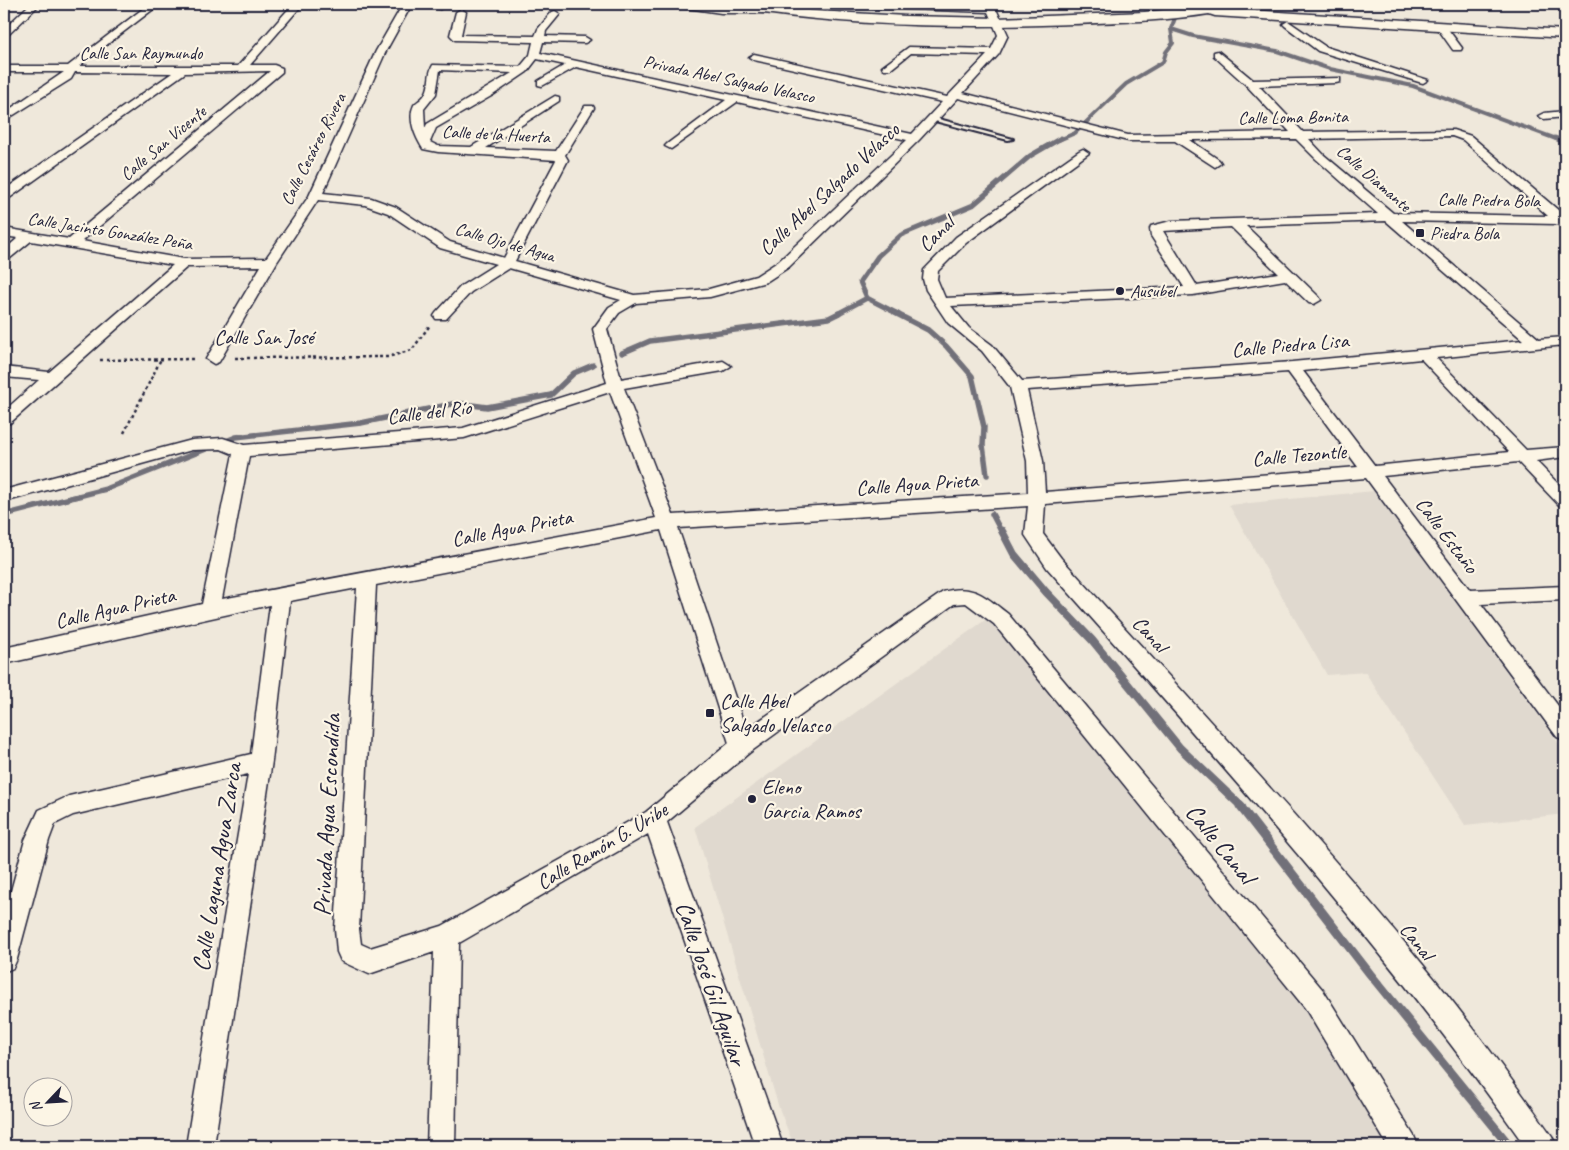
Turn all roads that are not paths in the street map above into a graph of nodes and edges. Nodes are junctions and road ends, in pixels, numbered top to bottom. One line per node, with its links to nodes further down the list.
1 (35, 4): 19 (street)
2 (155, 4): 32 (street)
3 (298, 4): 30 (street)
4 (407, 4): 60 (street, Calle Cesáreo Rivera)
5 (680, 4): 10 (street)
6 (727, 4): 10 (main road)
7 (857, 4): 13 (street)
8 (1237, 4): 11 (main road)
9 (1271, 4): 16 (main road)
10 (772, 7): 13 (main road)
11 (1191, 11): 15 (main road); 15 (main road); 16 (main road); 17 (main road)
12 (461, 12): 21 (street)
13 (994, 13): 15 (main road); 15 (main road); 24 (street, Calle Abel Salgado Velasco)
14 (555, 14): 21 (street)
15 (1114, 18)
16 (1384, 22): 17 (main road); 18 (main road)
17 (1288, 24): 37 (street)
18 (1441, 26): 20 (main road); 23 (street)
19 (4, 34)
20 (1565, 34)
21 (540, 39): 22 (street); 26 (street)
22 (585, 40)
23 (1456, 48)
24 (995, 52): 29 (street); 40 (street, Calle Abel Salgado Velasco)
25 (1218, 54): 38 (street, Calle Diamante)
26 (536, 55): 28 (street, Privada Abel Salgado Velasco); 35 (street)
27 (754, 57): 40 (street)
28 (575, 63): 39 (street); 41 (street, Privada Abel Salgado Velasco)
29 (887, 67)
30 (242, 68): 33 (street, Calle San Raymundo); 34 (street, Calle San Raymundo)
31 (4, 69): 32 (street, Calle San Raymundo)
32 (71, 70): 33 (street, Calle San Raymundo); 46 (street)
33 (183, 70): 59 (street)
34 (278, 70): 66 (street, Calle San Vicente)
35 (523, 70): 53 (street); 53 (street, Calle de la Huerta)
36 (1336, 80): 38 (street)
37 (1423, 80)
38 (1250, 82): 49 (street, Calle Diamante)
39 (542, 83)
40 (953, 97): 47 (street, Calle Abel Salgado Velasco); 48 (street)
41 (736, 98): 51 (street, Privada Abel Salgado Velasco); 54 (street)
42 (555, 99): 55 (street)
43 (589, 108): 57 (street)
44 (1565, 114): 45 (street)
45 (1544, 116)
46 (4, 118)
47 (933, 119): 51 (street, Calle Abel Salgado Velasco); 52 (lane)
48 (1072, 125): 50 (street, Calle Loma Bonita)
49 (1296, 135): 50 (street, Calle Loma Bonita); 61 (street, Calle Diamante); 62 (street, Calle Loma Bonita)
50 (1177, 137): 58 (street)
51 (915, 138): 73 (street, Calle Abel Salgado Velasco)
52 (1010, 139)
53 (424, 142): 55 (street, Calle de la Huerta)
54 (671, 146)
55 (473, 151): 57 (street, Calle de la Huerta)
56 (1083, 153): 75 (street, Canal)
57 (559, 155): 69 (street)
58 (1215, 163)
59 (4, 196)
60 (315, 196): 68 (street, Calle Cesáreo Rivera); 69 (street, Calle Ojo de Agua)
61 (1390, 217): 62 (street, Calle Piedra Bola); 63 (street, Calle Piedra Bola); 78 (street, Calle Diamante)
62 (1564, 221)
63 (1235, 222): 71 (street); 72 (street, Calle Piedra Bola)
64 (4, 232): 65 (street, Calle Jacinto González Peña)
65 (26, 238): 66 (street, Calle Jacinto González Peña); 67 (street)
66 (70, 244): 70 (street, Calle Jacinto González Peña)
67 (4, 256)
68 (270, 262): 70 (street, Calle Jacinto González Peña); 80 (street, Calle Cesáreo Rivera)
69 (508, 262): 73 (street, Calle Ojo de Agua); 76 (street)
70 (184, 263): 84 (street)
71 (1288, 275): 72 (street); 74 (street)
72 (1193, 291): 75 (street)
73 (633, 299): 85 (street, Calle Abel Salgado Velasco)
74 (1314, 300)
75 (942, 302): 86 (street, Canal)
76 (440, 316)
77 (1565, 341): 78 (street, Calle Piedra Lisa)
78 (1535, 342): 79 (street, Calle Piedra Lisa)
79 (1426, 355): 82 (street, Calle Piedra Lisa); 90 (street)
80 (214, 359)
81 (723, 366): 85 (street, Calle del Río)
82 (1292, 366): 86 (street, Calle Piedra Lisa); 91 (street, Calle Estaño)
83 (4, 372): 84 (street)
84 (52, 377): 87 (street)
85 (615, 385): 88 (street, Calle del Río); 95 (street, Calle Abel Salgado Velasco)
86 (1018, 386): 93 (street, Canal)
87 (4, 419)
88 (242, 451): 92 (street); 101 (street)
89 (1565, 452): 90 (street, Calle Tezontle)
90 (1522, 456): 91 (street, Calle Tezontle); 94 (street)
91 (1372, 472): 93 (street, Calle Tezontle); 100 (street, Calle Estaño)
92 (4, 496)
93 (1037, 499): 95 (street, Calle Agua Prieta); 114 (street, Canal)
94 (1565, 500)
95 (667, 522): 96 (street, Calle Agua Prieta); 104 (street, Calle Abel Salgado Velasco)
96 (368, 579): 98 (street, Calle Agua Prieta); 108 (street, Privada Agua Escondida)
97 (1565, 593): 100 (street)
98 (281, 596): 101 (street, Calle Agua Prieta); 105 (street, Calle Laguna Agua Zarca)
99 (970, 596): 104 (street, Calle Ramón G. Uribe); 113 (street, Calle Canal)
100 (1465, 598): 103 (street, Calle Estaño)
101 (211, 609): 102 (street, Calle Agua Prieta)
102 (4, 656)
103 (1565, 731)
104 (741, 746): 107 (street, Calle Ramón G. Uribe)
105 (261, 761): 106 (street); 110 (street, Calle Laguna Agua Zarca)
106 (48, 817): 109 (street)
107 (654, 819): 108 (street, Calle Ramón G. Uribe); 112 (street, Calle José Gil Aguilar)
108 (447, 936): 111 (street)
109 (4, 959)
110 (200, 1146)
111 (441, 1146)
112 (769, 1146)
113 (1404, 1146)
114 (1542, 1146)

